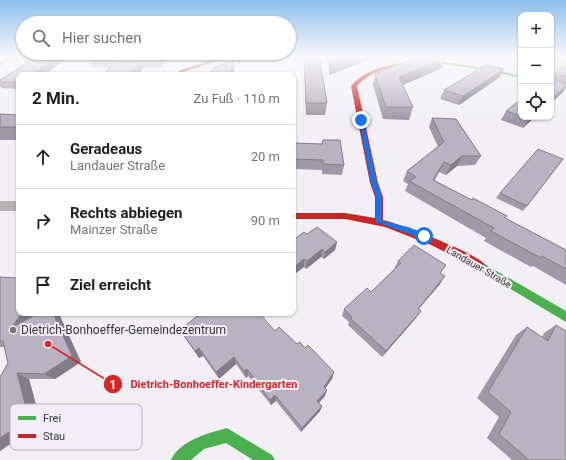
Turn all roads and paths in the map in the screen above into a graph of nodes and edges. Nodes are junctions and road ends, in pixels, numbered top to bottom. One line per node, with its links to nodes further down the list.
1 (362, 77): 5 (street)
2 (0, 206): 3 (street)
3 (16, 206)
4 (296, 216): 5 (street, Landauer Straße)
5 (379, 222): 6 (street, Landauer Straße)
6 (566, 317)
7 (178, 460): 8 (street)
8 (267, 460)

